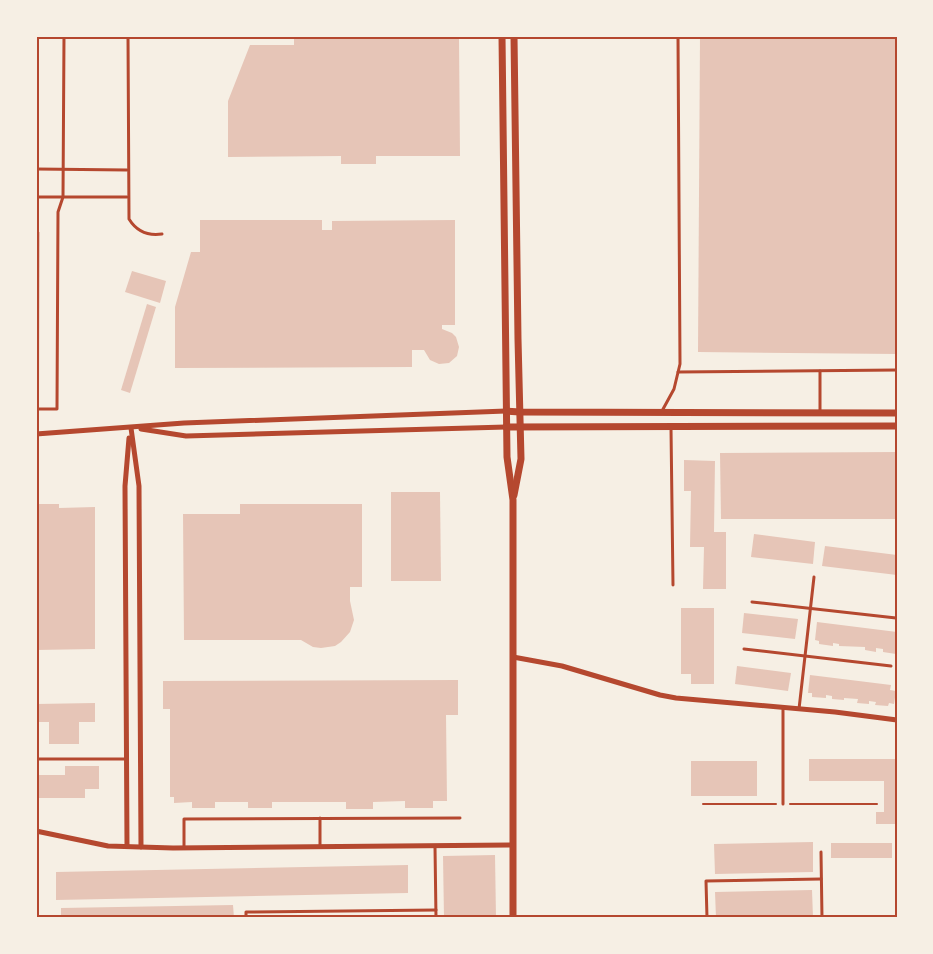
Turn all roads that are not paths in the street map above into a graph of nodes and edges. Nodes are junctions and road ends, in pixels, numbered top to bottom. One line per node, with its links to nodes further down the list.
1 (64, 36): 7 (lane)
2 (128, 36): 8 (lane)
3 (502, 36): 17 (street)
4 (514, 36): 18 (street)
5 (678, 36): 15 (lane)
6 (36, 169): 7 (lane)
7 (63, 169): 8 (lane); 10 (lane)
8 (128, 170): 11 (lane)
9 (36, 197): 10 (lane)
10 (63, 197): 11 (lane); 16 (lane)
11 (128, 197): 12 (lane)
12 (162, 234)
13 (897, 370): 14 (lane)
14 (820, 371): 15 (lane); 19 (lane)
15 (678, 372): 21 (lane)
16 (36, 409)
17 (506, 411): 18 (street); 23 (street); 26 (street)
18 (520, 412): 21 (street); 24 (street)
19 (820, 413): 20 (street); 21 (street)
20 (897, 413)
21 (660, 414)
22 (897, 426): 25 (street)
23 (506, 427): 24 (street); 26 (street); 28 (street)
24 (521, 427): 25 (street); 28 (street)
25 (671, 427): 30 (lane)
26 (130, 428): 27 (street); 42 (street); 51 (street)
27 (36, 434)
28 (513, 500): 36 (street)
29 (814, 577): 32 (lane)
30 (673, 585)
31 (752, 602): 32 (lane)
32 (811, 609): 33 (lane); 35 (lane)
33 (896, 618)
34 (744, 650): 35 (lane)
35 (805, 656): 37 (lane); 39 (lane)
36 (513, 657): 38 (street); 47 (street)
37 (891, 666)
38 (783, 707): 39 (street); 43 (lane)
39 (799, 709): 40 (street)
40 (897, 720)
41 (36, 759): 42 (lane)
42 (126, 759): 49 (street)
43 (783, 804)
44 (320, 818): 45 (lane); 50 (lane); 52 (lane)
45 (460, 818)
46 (36, 831): 49 (street)
47 (513, 844): 48 (street); 58 (street)
48 (435, 845): 50 (street); 55 (lane)
49 (127, 846): 51 (street)
50 (320, 846): 52 (street)
51 (141, 847): 52 (street)
52 (184, 848)
53 (821, 852): 54 (lane)
54 (822, 879): 59 (lane); 60 (lane)
55 (436, 910): 56 (lane); 57 (lane)
56 (246, 918)
57 (436, 918)
58 (513, 918)
59 (707, 918)
60 (822, 918)

